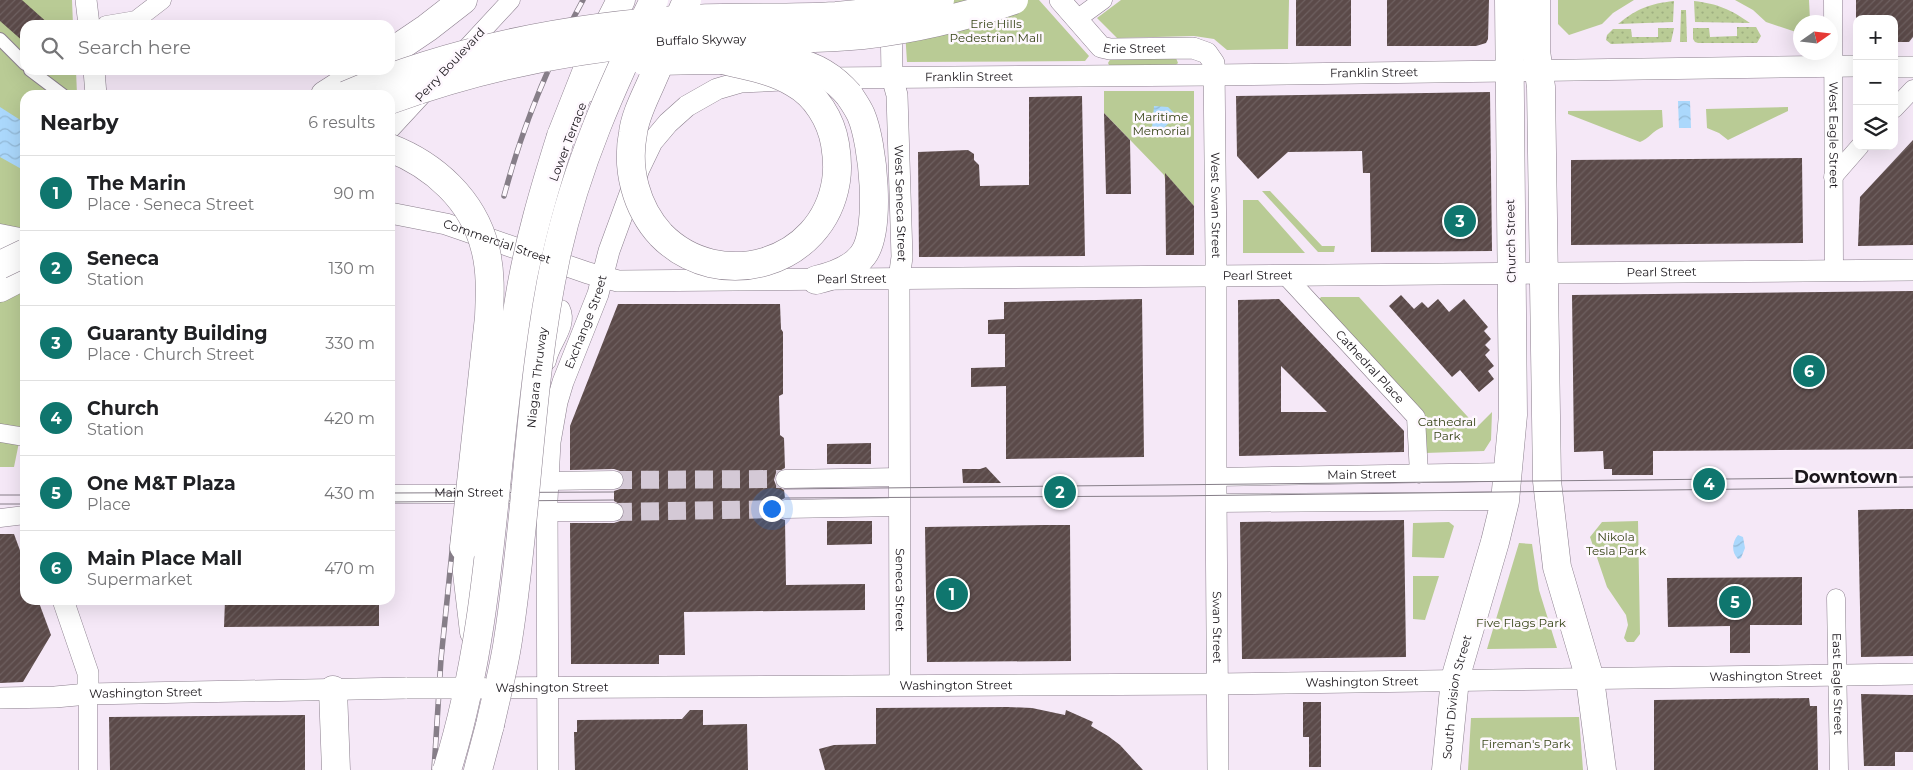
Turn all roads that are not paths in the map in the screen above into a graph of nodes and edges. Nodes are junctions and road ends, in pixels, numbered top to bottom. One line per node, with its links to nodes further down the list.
1 (86, 0): 17 (street)
2 (162, 0): 18 (street)
3 (463, 0): 21 (highway)
4 (511, 0): 44 (street, Perry Boulevard)
5 (621, 0): 85 (highway, bridge)
6 (654, 0): 99 (highway, Niagara Thruway, bridge)
7 (689, 0): 24 (highway, bridge); 52 (street, Lower Terrace)
8 (890, 0): 36 (street, West Seneca Street)
9 (940, 0): 41 (highway, Buffalo Skyway, bridge)
10 (1014, 0): 22 (highway, Buffalo Skyway, bridge)
11 (1060, 0): 16 (street, Erie Street)
12 (1103, 0): 16 (street)
13 (1509, 0): 29 (highway, Church Street)
14 (1536, 0): 30 (highway)
15 (1833, 0): 25 (street, West Eagle Street)
16 (1077, 19): 20 (street, Erie Street)
17 (88, 20)
18 (136, 20)
19 (0, 39): 23 (street)
20 (1101, 47): 34 (street); 35 (street, Erie Street)
21 (395, 50)
22 (543, 58): 24 (highway, bridge); 42 (highway, Buffalo Skyway, bridge)
23 (20, 59)
24 (719, 60): 65 (highway, bridge)
25 (1834, 66): 26 (street, Franklin Street); 30 (street, Franklin Street); 47 (street, West Eagle Street)
26 (1853, 66)
27 (1898, 67): 28 (street)
28 (1913, 67)
29 (1510, 70): 30 (street, Franklin Street); 35 (street, Franklin Street); 59 (highway, Church Street)
30 (1539, 70): 58 (highway)
31 (37, 75): 38 (street)
32 (94, 75): 39 (street)
33 (356, 75): 40 (highway)
34 (1100, 75): 35 (street, Franklin Street); 36 (street, Franklin Street)
35 (1214, 75): 61 (street, West Swan Street)
36 (892, 77): 63 (street, Exchange Street); 64 (street, West Seneca Street)
37 (1913, 89): 43 (street)
38 (56, 90)
39 (96, 90)
40 (333, 90)
41 (359, 90)
42 (395, 98)
43 (1898, 105)
44 (395, 125)
45 (395, 150): 85 (highway, bridge)
46 (1856, 150): 47 (street)
47 (1832, 177): 56 (street, West Eagle Street)
48 (395, 214): 52 (street, Commercial Street)
49 (0, 233): 50 (street)
50 (20, 237)
51 (0, 241): 55 (street)
52 (533, 254): 63 (street, Commercial Street); 67 (street, Lower Terrace)
53 (20, 255): 54 (highway, bridge)
54 (0, 265)
55 (20, 268)
56 (1834, 270): 57 (street, Pearl Street); 58 (street, Pearl Street)
57 (1913, 270)
58 (1543, 272): 59 (street, Pearl Street); 89 (highway)
59 (1512, 273): 60 (street, Pearl Street); 73 (highway, Church Street)
60 (1285, 275): 61 (street, Pearl Street); 70 (street, Cathedral Place)
61 (1216, 276): 64 (street, Pearl Street); 74 (street, West Swan Street)
62 (20, 278): 66 (highway)
63 (603, 278): 65 (street, Pearl Street); 77 (street, Exchange Street)
64 (899, 279): 65 (street, Pearl Street); 76 (street, West Seneca Street)
65 (816, 280)
66 (0, 288)
67 (526, 303): 67 (street, Lower Terrace)
68 (0, 433): 69 (street)
69 (20, 436)
70 (1418, 474): 73 (street, Main Street); 74 (street, Main Street)
71 (785, 478): 76 (street)
72 (614, 480): 77 (street, Main Street)
73 (1507, 485): 74 (street); 88 (highway, South Division Street)
74 (1216, 488): 91 (street, Swan Street)
75 (395, 494): 77 (street, Main Street)
76 (900, 494): 79 (street); 90 (street, Seneca Street)
77 (547, 497): 78 (street, Main Street); 80 (street, Main Street); 92 (street, Exchange Street)
78 (395, 502)
79 (785, 509)
80 (614, 512)
81 (20, 516): 82 (street)
82 (0, 518)
83 (1836, 598): 87 (street, East Eagle Street)
84 (65, 605): 94 (street)
85 (476, 650): 98 (highway, bridge)
86 (1913, 674): 87 (street, Washington Street)
87 (1838, 675): 89 (street, Washington Street); 104 (street, East Eagle Street)
88 (1455, 679): 89 (street, Washington Street); 91 (street, Washington Street); 102 (highway, South Division Street)
89 (1590, 679): 103 (highway)
90 (900, 684): 91 (street, Washington Street); 92 (street, Washington Street)
91 (1217, 684): 101 (street, Swan Street)
92 (547, 688): 93 (street, Washington Street, bridge); 100 (street, Exchange Street)
93 (334, 690): 94 (street, Washington Street); 97 (highway)
94 (88, 694): 95 (street, Washington Street); 96 (street)
95 (0, 698)
96 (88, 770)
97 (336, 770)
98 (447, 770)
99 (478, 770)
100 (548, 770)
101 (1218, 770)
102 (1446, 770)
103 (1602, 770)
104 (1840, 770)

